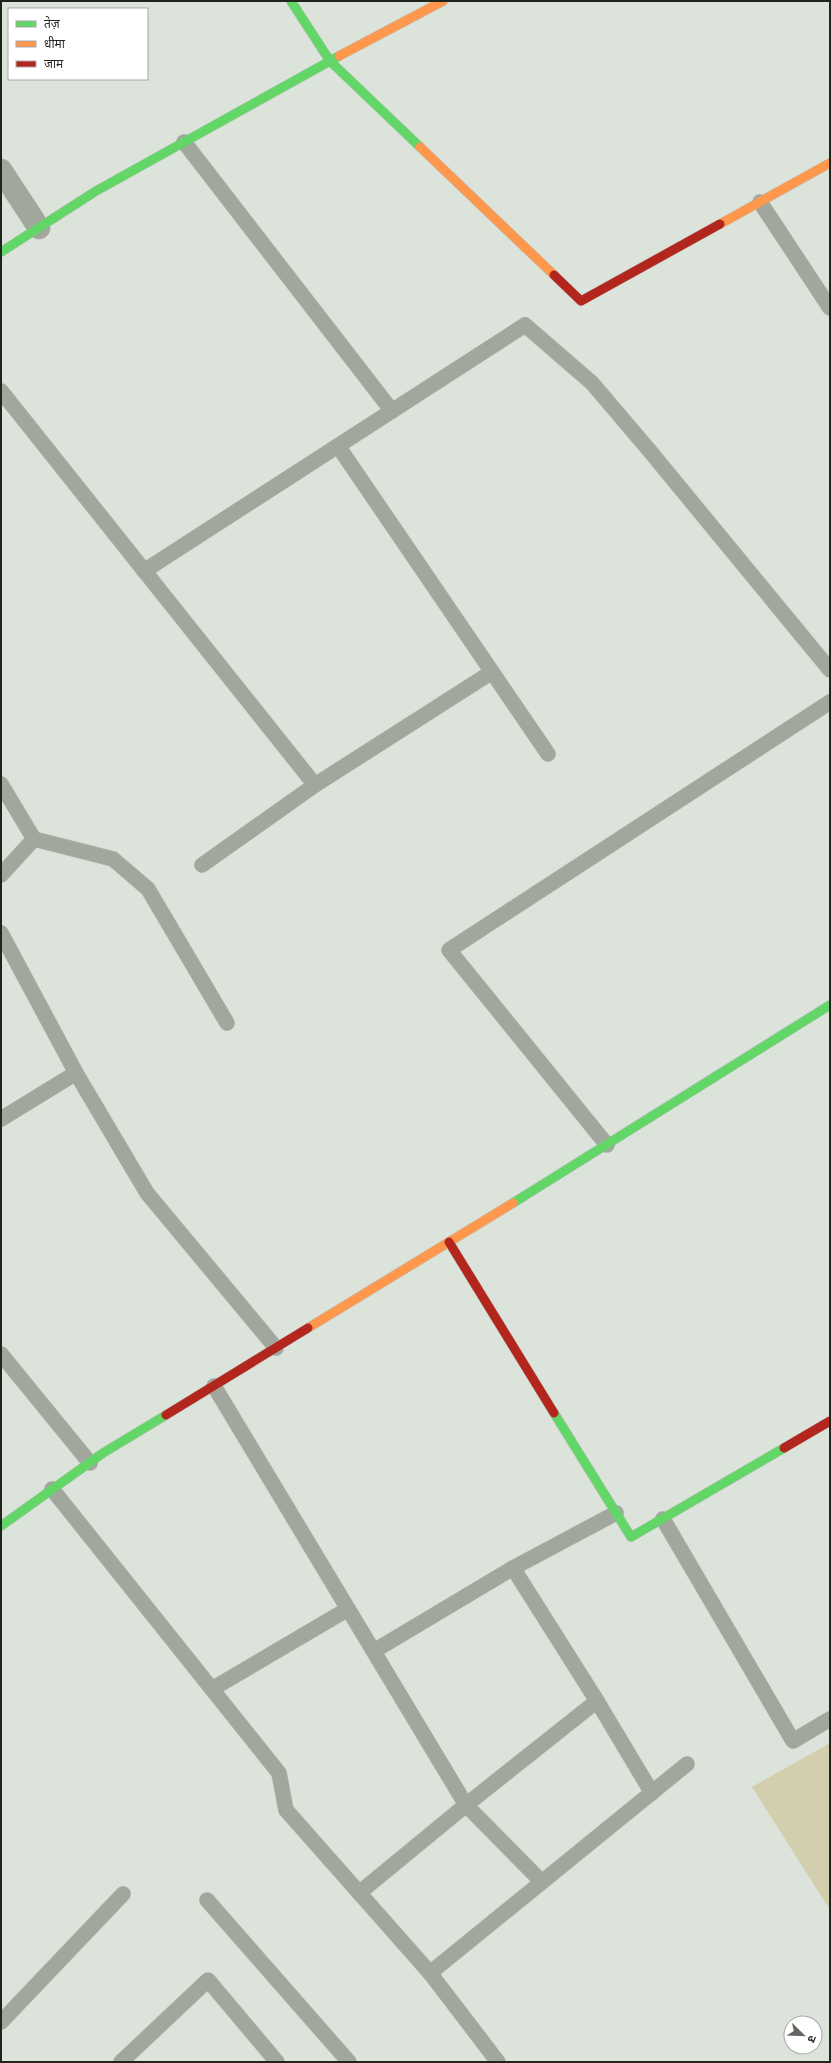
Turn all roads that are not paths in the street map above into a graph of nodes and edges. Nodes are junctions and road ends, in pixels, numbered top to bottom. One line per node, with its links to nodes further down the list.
1 (291, 1): 3 (street)
2 (443, 1): 3 (street)
3 (330, 61): 4 (street); 7 (street)
4 (184, 142): 8 (street); 12 (lane)
5 (830, 163): 7 (street)
6 (1, 170): 8 (street)
7 (760, 202): 10 (lane)
8 (39, 228): 9 (street)
9 (1, 252)
10 (830, 308)
11 (1, 391): 14 (lane)
12 (392, 411): 13 (lane); 15 (lane)
13 (338, 446): 14 (lane); 16 (lane)
14 (144, 571): 20 (lane)
15 (830, 670)
16 (492, 672): 18 (lane); 20 (lane)
17 (830, 702): 29 (lane)
18 (548, 754)
19 (1, 784): 21 (lane)
20 (314, 785): 22 (lane)
21 (34, 839): 23 (lane); 26 (lane)
22 (202, 865)
23 (1, 875)
24 (1, 933): 27 (lane)
25 (830, 1005): 29 (street)
26 (227, 1023)
27 (76, 1073): 28 (lane); 31 (lane)
28 (1, 1119)
29 (607, 1144): 30 (street)
30 (449, 1242): 31 (street); 37 (street)
31 (276, 1348): 33 (street)
32 (1, 1354): 35 (lane)
33 (214, 1386): 35 (street); 41 (lane)
34 (830, 1421): 38 (street)
35 (90, 1463): 36 (street)
36 (52, 1489): 39 (street); 43 (lane)
37 (616, 1513): 38 (street); 40 (lane)
38 (663, 1519): 45 (lane)
39 (1, 1526)
40 (513, 1568): 42 (lane); 44 (lane)
41 (348, 1609): 42 (lane); 43 (lane)
42 (374, 1651): 48 (lane)
43 (212, 1689): 50 (lane)
44 (598, 1700): 47 (lane); 48 (lane)
45 (830, 1719)
46 (687, 1764): 47 (lane)
47 (652, 1793): 49 (lane)
48 (466, 1805): 49 (lane); 50 (lane)
49 (542, 1882): 53 (lane)
50 (359, 1893): 53 (lane)
51 (123, 1894): 54 (lane)
52 (208, 1900): 57 (lane)
53 (430, 1973): 58 (lane)
54 (2, 2018)
55 (121, 2062): 56 (lane)
56 (277, 2062)
57 (349, 2062)
58 (498, 2062)

